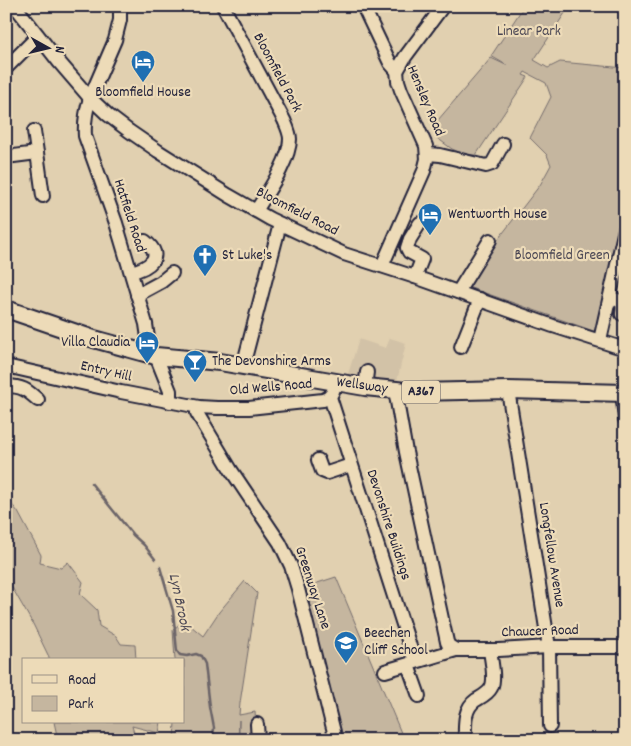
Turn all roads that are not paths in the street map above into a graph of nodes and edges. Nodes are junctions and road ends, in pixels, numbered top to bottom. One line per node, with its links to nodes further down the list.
1 (15, 6): 6 (street, Bloomfield Road)
2 (120, 6): 9 (street, Hatfield Road)
3 (223, 6): 16 (street, Bloomfield Park)
4 (362, 6): 8 (street, Hensley Road)
5 (443, 6): 8 (street)
6 (38, 36): 7 (street); 9 (street, Bloomfield Road)
7 (6, 68)
8 (397, 71): 13 (street, Hensley Road)
9 (90, 98): 16 (street, Bloomfield Road); 23 (street, Hatfield Road)
10 (34, 131): 12 (street)
11 (503, 144): 13 (street)
12 (37, 153): 14 (street); 15 (street)
13 (428, 154): 22 (street, Hensley Road)
14 (6, 157)
15 (43, 196)
16 (256, 211): 18 (street, Bloomfield Road)
17 (420, 223): 26 (street)
18 (280, 224): 22 (street, Bloomfield Road); 39 (street)
19 (625, 229): 24 (street)
20 (490, 240): 27 (street)
21 (145, 241): 23 (street)
22 (382, 266): 26 (street, Bloomfield Road)
23 (131, 272): 28 (street, Hatfield Road)
24 (620, 272): 29 (street)
25 (172, 273): 28 (street)
26 (415, 277): 27 (street, Bloomfield Road)
27 (458, 292): 30 (street, Bloomfield Road)
28 (138, 295): 37 (street, Hatfield Road)
29 (610, 298): 33 (street); 34 (street)
30 (480, 299): 34 (street, Bloomfield Road); 35 (street)
31 (6, 300): 37 (main road, Wellsway / A367)
32 (6, 309): 37 (main road, Wellsway / A367)
33 (625, 315)
34 (600, 340): 36 (street, Bloomfield Road)
35 (461, 348)
36 (625, 349)
37 (153, 350): 39 (main road, Wellsway / A367); 46 (street, Hatfield Road)
38 (6, 366): 46 (street, Entry Hill)
39 (244, 366): 41 (main road, Wellsway / A367)
40 (6, 386): 45 (street)
41 (333, 390): 42 (main road, Wellsway / A367); 47 (street, Old Wells Road); 50 (street, Devonshire Buildings)
42 (395, 390): 43 (main road, Wellsway / A367); 53 (street, Devonshire Buildings)
43 (508, 390): 44 (main road, Wellsway / A367); 51 (street, Longfellow Avenue)
44 (623, 392): 48 (street)
45 (38, 400)
46 (170, 402): 47 (street, Entry Hill)
47 (198, 407): 61 (street, Greenway Lane)
48 (625, 419)
49 (318, 460): 50 (street)
50 (352, 466): 55 (street, Devonshire Buildings)
51 (549, 647): 52 (street, Chaucer Road); 54 (street, Chaucer Road); 59 (street, Longfellow Avenue)
52 (625, 647)
53 (456, 650): 54 (street, Chaucer Road); 55 (street, Chaucer Road)
54 (490, 650): 62 (street)
55 (412, 663): 56 (street, Chaucer Road); 57 (street, Devonshire Buildings)
56 (386, 671)
57 (419, 696)
58 (257, 724): 60 (street)
59 (550, 726)
60 (258, 740)
61 (336, 740)
62 (465, 740)

